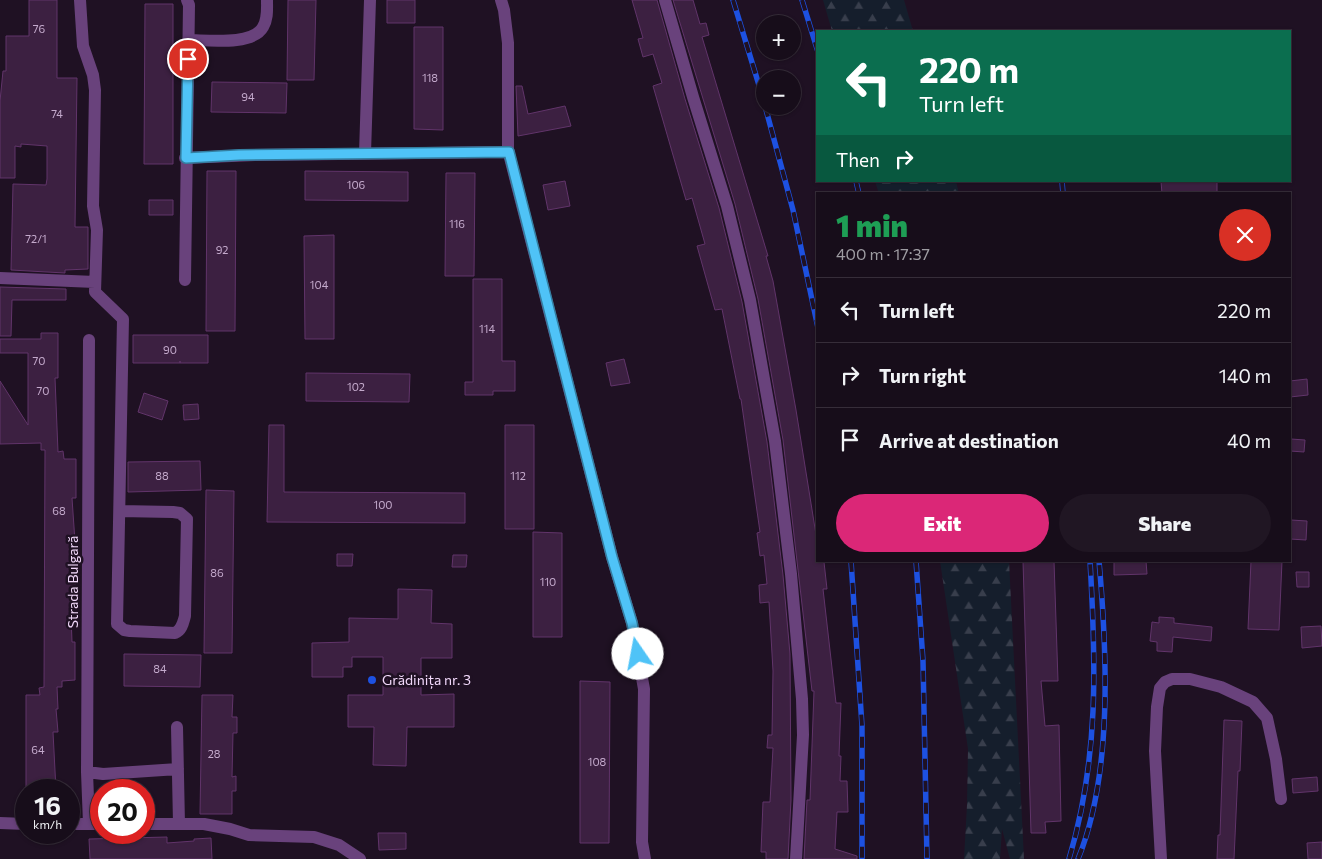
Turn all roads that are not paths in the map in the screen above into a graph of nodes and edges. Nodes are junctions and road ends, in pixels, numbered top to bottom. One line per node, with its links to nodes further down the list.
1 (80, 0): 13 (lane)
2 (188, 0): 7 (lane)
3 (267, 0): 7 (lane)
4 (370, 0): 9 (lane)
5 (501, 0): 8 (lane)
6 (665, 0): 27 (lane)
7 (188, 40): 10 (lane)
8 (509, 152): 9 (lane); 26 (lane)
9 (365, 153): 10 (lane)
10 (186, 158): 12 (lane)
11 (0, 278): 13 (lane)
12 (185, 280)
13 (95, 282): 15 (lane)
14 (89, 340): 18 (lane, Strada Bulgară)
15 (120, 511): 15 (lane)
16 (177, 727): 17 (lane)
17 (178, 769): 18 (lane); 24 (lane)
18 (87, 772): 19 (lane, Strada Bulgară)
19 (90, 792)
20 (1281, 798): 28 (lane)
21 (0, 823): 22 (lane)
22 (15, 824)
23 (155, 824): 24 (lane)
24 (179, 824): 25 (lane)
25 (360, 859)
26 (645, 859)
27 (796, 859)
28 (1161, 859)

